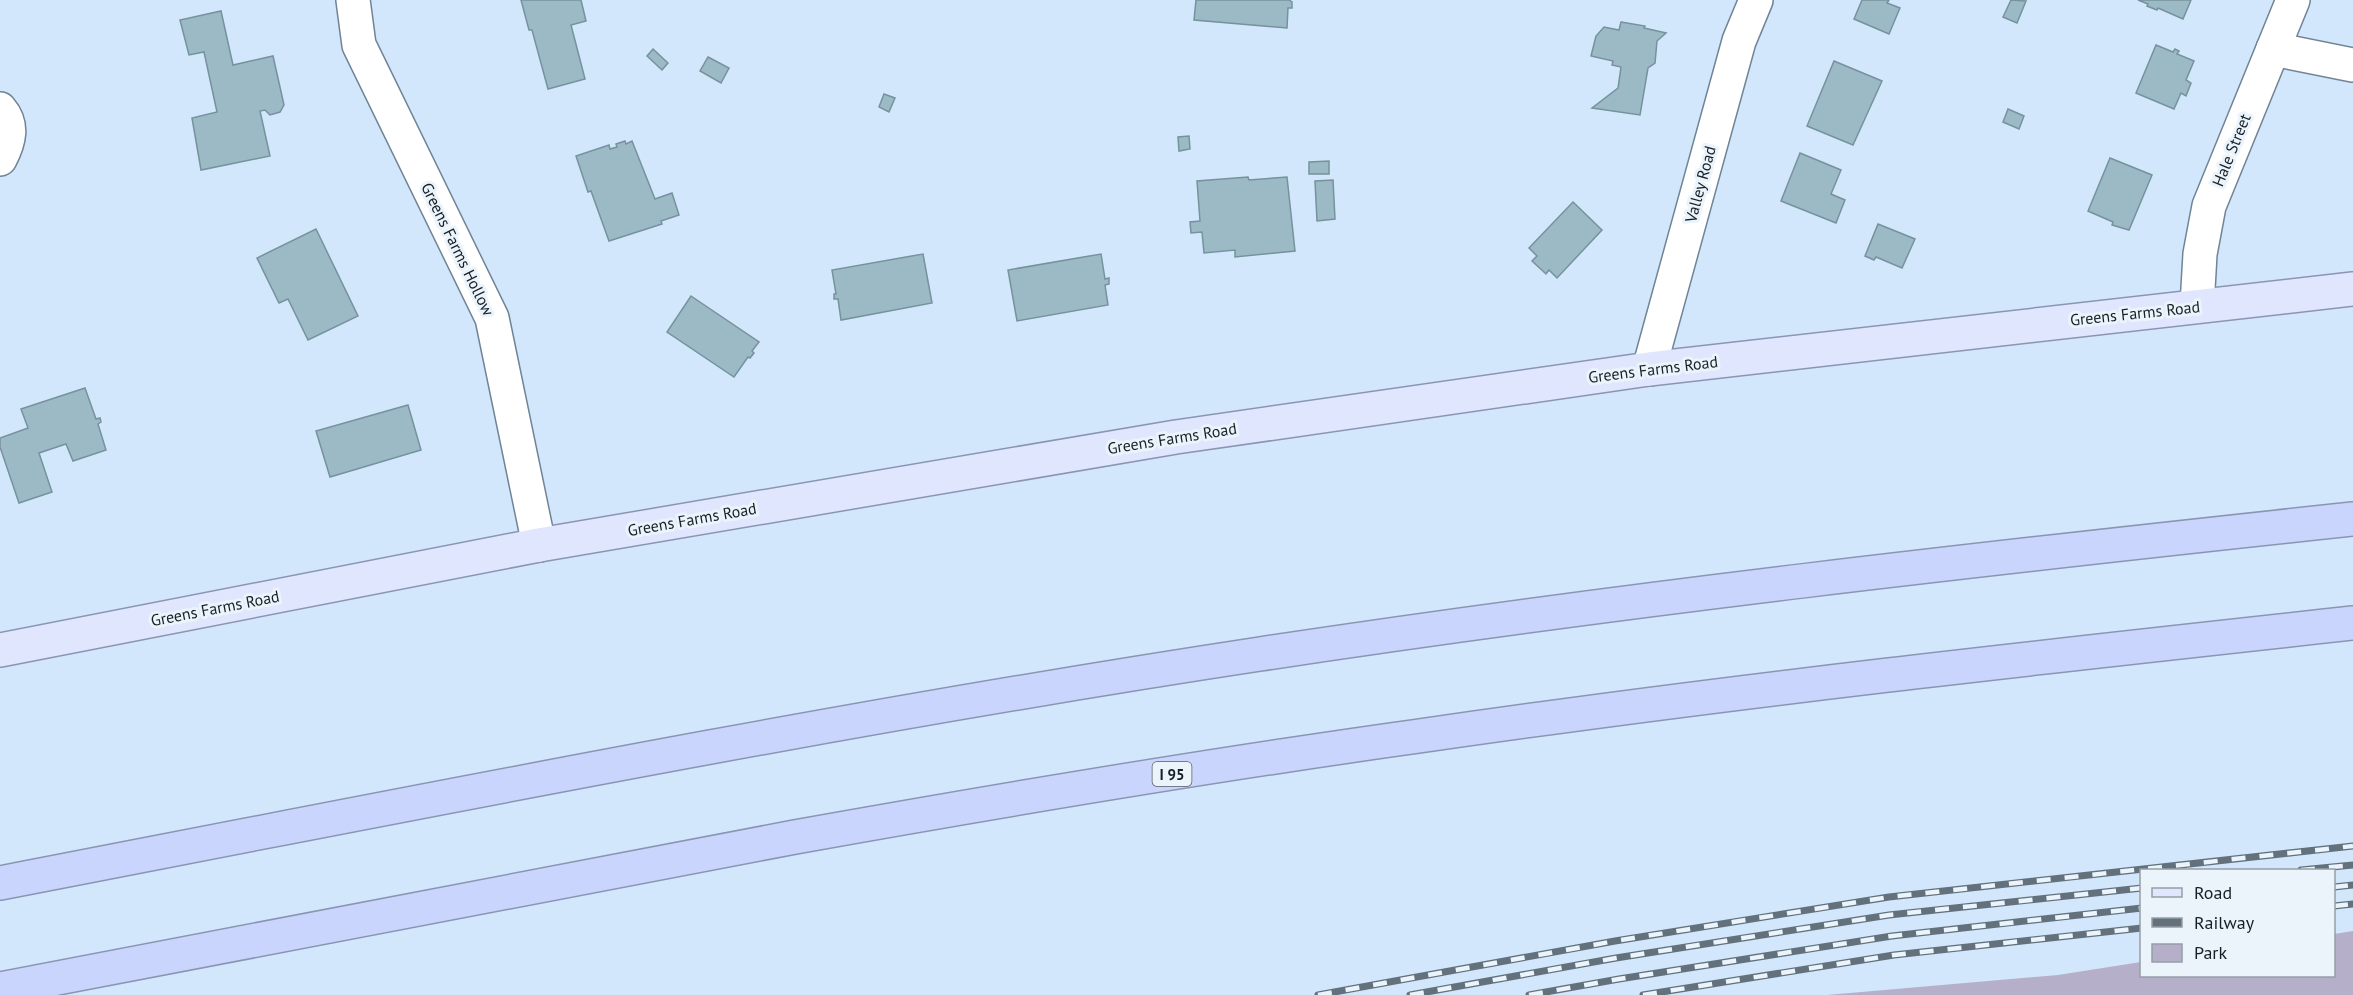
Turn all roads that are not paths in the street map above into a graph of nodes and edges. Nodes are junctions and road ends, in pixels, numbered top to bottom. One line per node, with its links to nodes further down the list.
1 (353, 0): 12 (street, Greens Farms Hollow)
2 (1756, 0): 10 (street, Valley Road)
3 (2293, 0): 4 (street, Hale Street)
4 (2273, 49): 5 (street); 9 (street, Hale Street)
5 (2353, 65)
6 (0, 109): 7 (street)
7 (0, 159)
8 (2353, 290): 9 (main road, Greens Farms Road)
9 (2197, 306): 10 (main road, Greens Farms Road)
10 (1649, 369): 12 (main road, Greens Farms Road)
11 (2353, 519): 15 (highway)
12 (539, 545): 14 (main road, Greens Farms Road)
13 (2353, 623): 16 (highway, I 95)
14 (0, 650)
15 (0, 883)
16 (0, 989)

